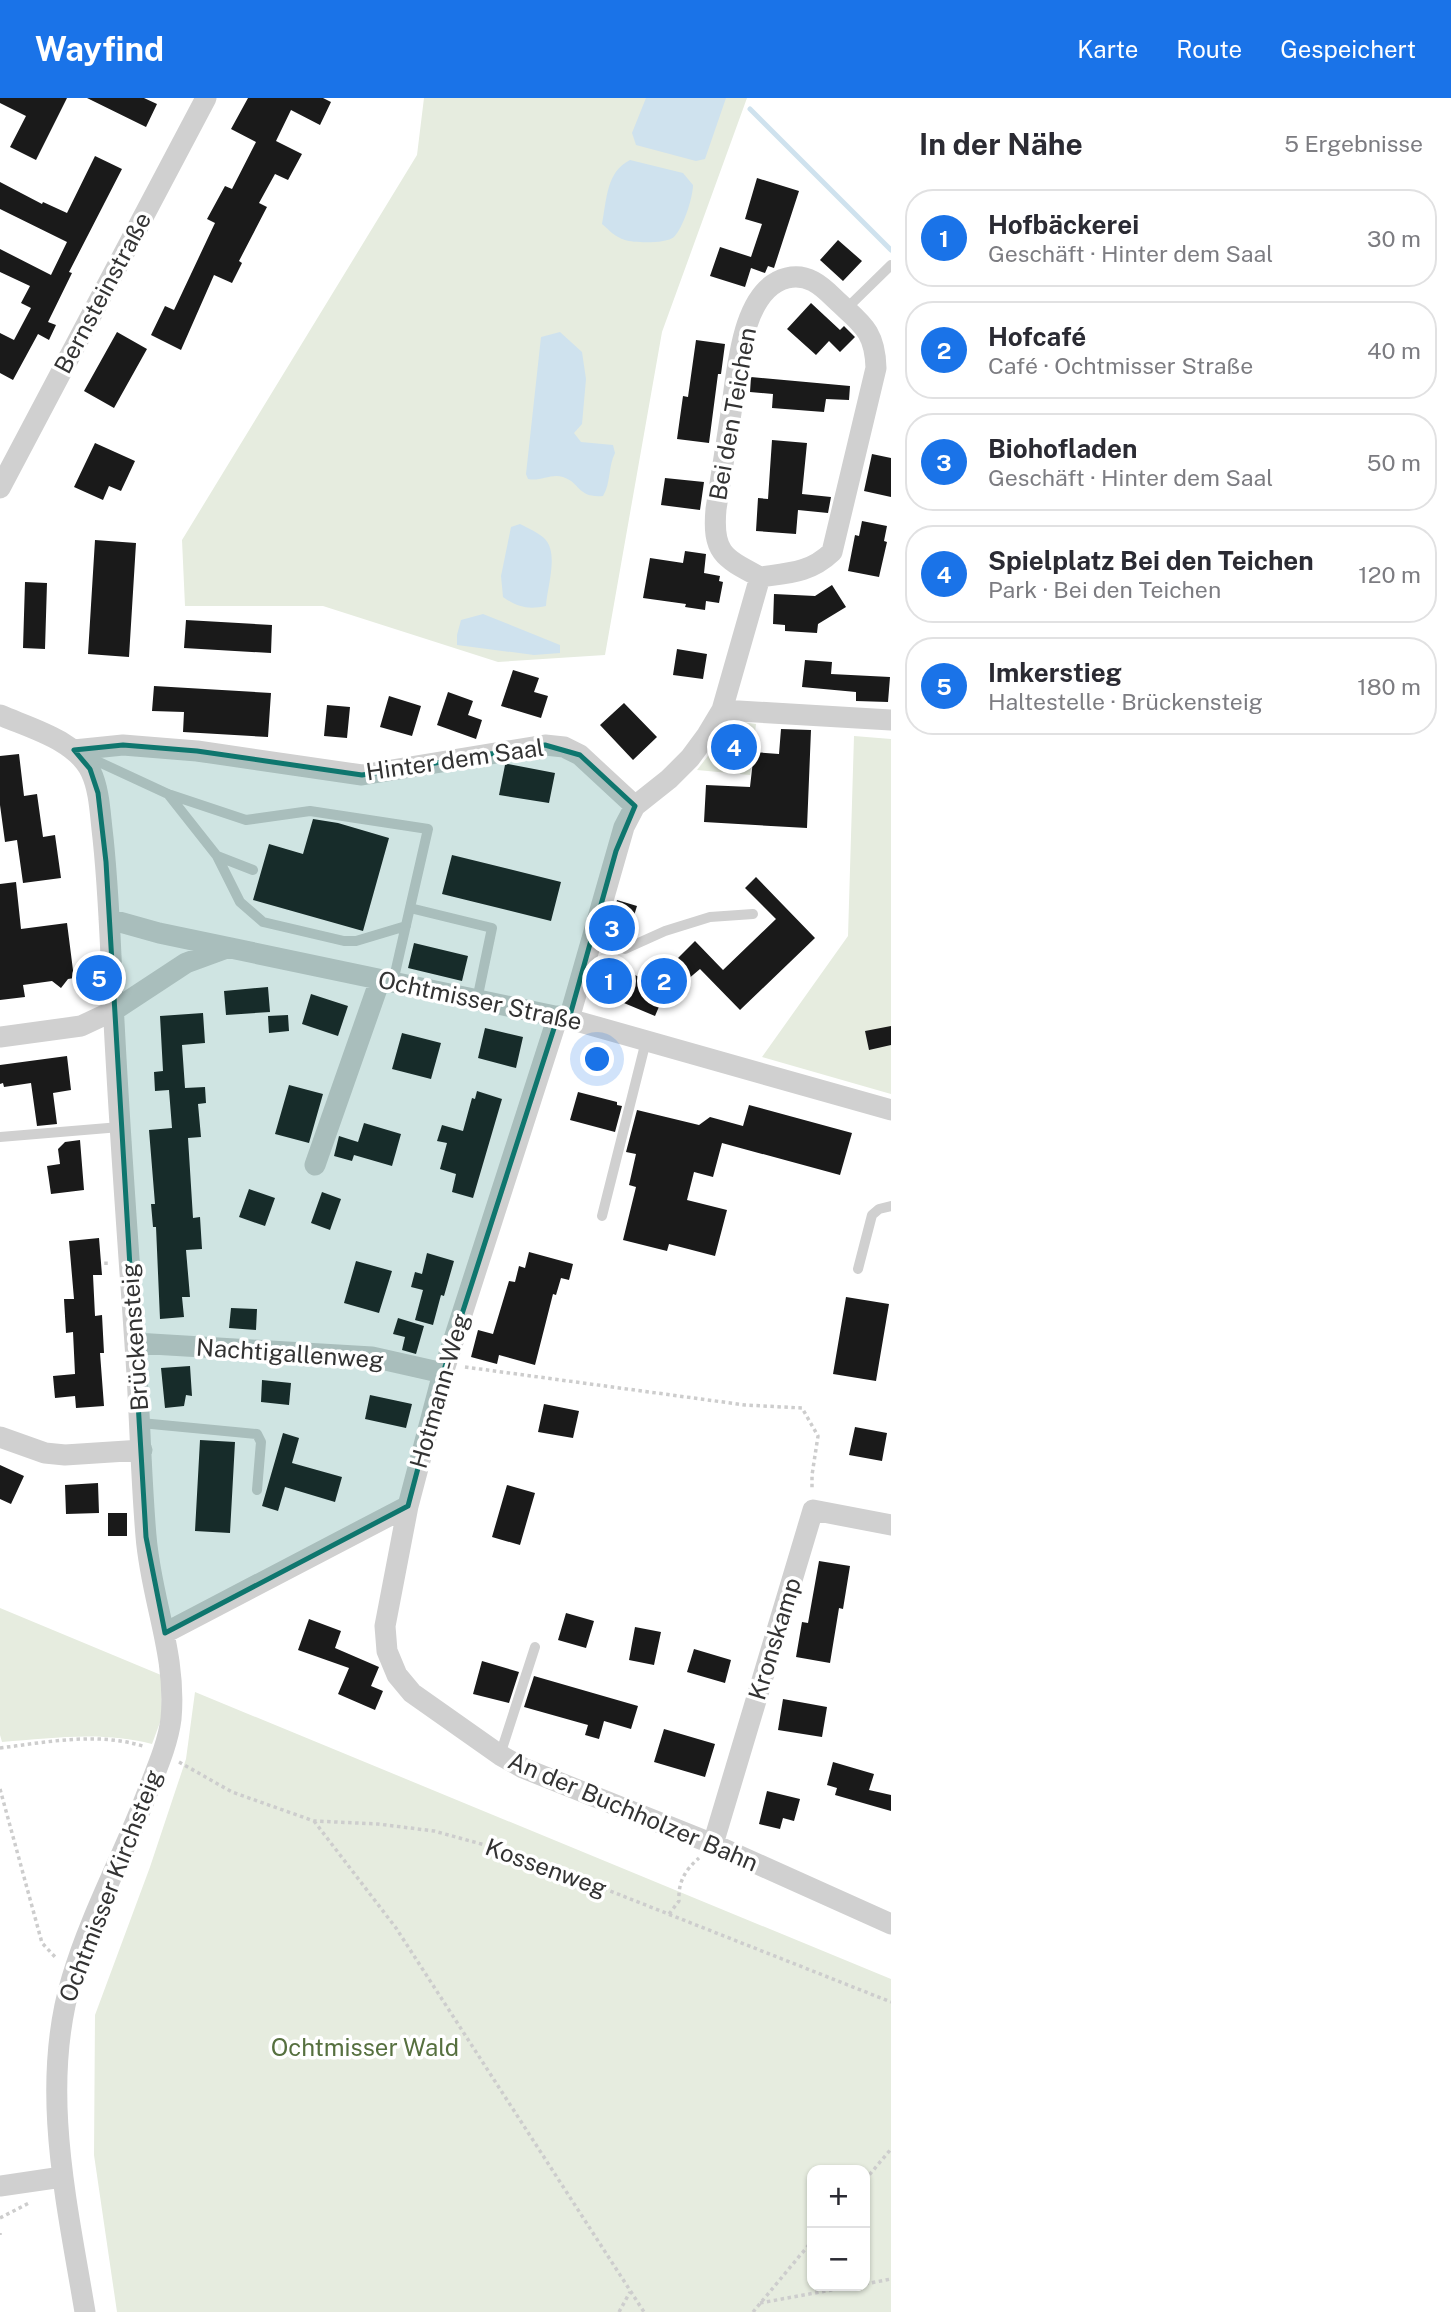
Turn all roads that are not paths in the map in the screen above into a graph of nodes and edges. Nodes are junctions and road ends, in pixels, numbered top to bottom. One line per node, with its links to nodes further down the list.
1 (206, 98): 4 (street, Bernsteinstraße)
2 (891, 265): 3 (lane)
3 (846, 309): 5 (street, Bei den Teichen); 5 (street, Bei den Teichen)
4 (0, 488)
5 (760, 577): 6 (street)
6 (722, 710): 8 (street); 11 (street)
7 (0, 715): 9 (street)
8 (891, 720)
9 (74, 750): 10 (lane); 11 (street, Hinter dem Saal); 16 (street, Brückensteig)
10 (168, 794): 12 (lane); 14 (lane)
11 (635, 806): 18 (street)
12 (217, 856): 13 (lane); 17 (lane)
13 (253, 870)
14 (410, 908): 17 (lane); 21 (lane)
15 (753, 914): 18 (lane)
16 (109, 919): 19 (street, Ochtmisser Straße); 22 (street, Brückensteig)
17 (406, 926): 20 (lane)
18 (591, 941): 23 (street)
19 (229, 948): 20 (street, Ochtmisser Straße); 22 (street, Ochtmisser Straße)
20 (386, 981): 21 (street, Ochtmisser Straße); 29 (street)
21 (477, 1000): 23 (street, Ochtmisser Straße)
22 (113, 1011): 24 (street, Ochtmisser Straße); 27 (street, Brückensteig)
23 (564, 1018): 25 (street, Ochtmisser Straße); 34 (street, Hotmann-Weg)
24 (0, 1037)
25 (646, 1041): 26 (street, Ochtmisser Straße); 31 (lane)
26 (891, 1110)
27 (120, 1126): 28 (lane); 33 (street, Brückensteig)
28 (0, 1137)
29 (315, 1165)
30 (891, 1206): 32 (lane)
31 (602, 1216)
32 (858, 1269)
33 (135, 1343): 34 (street, Nachtigallenweg); 35 (street, Brückensteig)
34 (444, 1368): 39 (street, Hotmann-Weg)
35 (141, 1423): 37 (street, Brückensteig); 38 (lane)
36 (0, 1437): 37 (street)
37 (142, 1450): 41 (street, Brückensteig)
38 (257, 1490)
39 (408, 1506): 41 (street); 44 (street, An der Buchholzer Bahn)
40 (891, 1525): 45 (street, Kronskamp)
41 (165, 1633): 43 (street, Brückensteig)
42 (535, 1647): 44 (lane)
43 (163, 1752): 47 (street, Ochtmisser Kirchsteig)
44 (500, 1755): 45 (street, An der Buchholzer Bahn)
45 (713, 1844): 46 (street, An der Buchholzer Bahn)
46 (891, 1924)
47 (62, 2177): 48 (street); 49 (street, Ochtmisser Kirchsteig)
48 (0, 2186)
49 (85, 2312)

